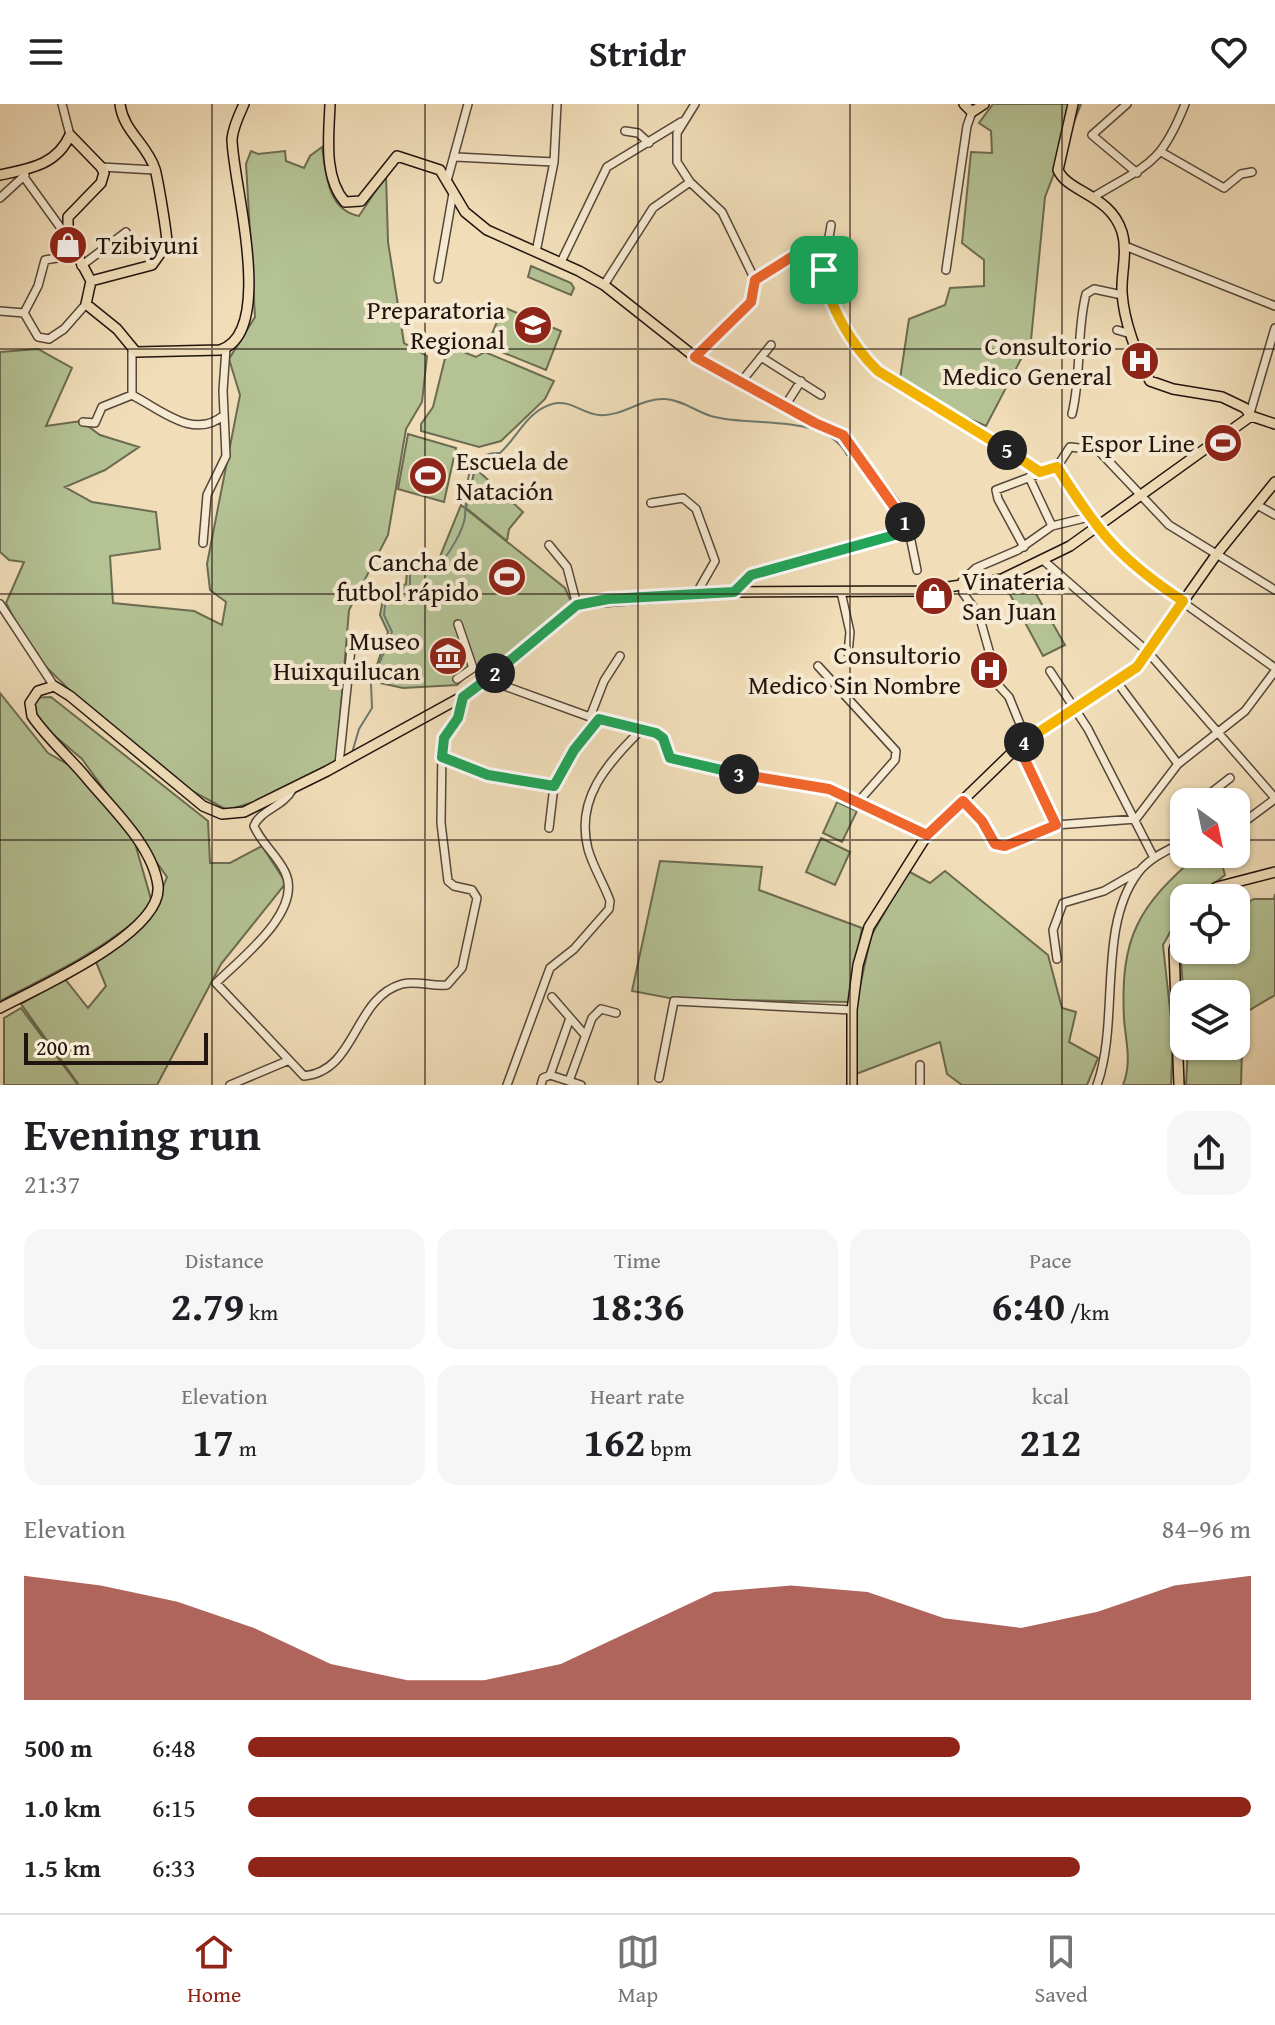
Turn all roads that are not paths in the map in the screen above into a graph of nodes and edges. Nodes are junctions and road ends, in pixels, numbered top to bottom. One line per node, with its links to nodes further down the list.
1 (62, 104): 16 (street)
2 (120, 104): 23 (main road)
3 (244, 104): 56 (main road)
4 (330, 104): 28 (main road)
5 (468, 104): 19 (street)
6 (557, 104): 20 (street)
7 (695, 104): 14 (street)
8 (964, 104): 13 (main road)
9 (984, 104): 13 (main road)
10 (1073, 104): 31 (main road)
11 (1127, 104): 25 (street)
12 (1185, 104): 18 (street)
13 (972, 112): 42 (street)
14 (685, 119): 17 (street); 29 (street)
15 (625, 131): 17 (street)
16 (70, 135): 21 (main road); 22 (main road)
17 (649, 143): 39 (street)
18 (1163, 153): 24 (street); 25 (street)
19 (456, 157): 20 (street); 28 (street)
20 (554, 162): 37 (street)
21 (101, 167): 23 (street); 35 (main road)
22 (33, 169): 26 (main road); 27 (street)
23 (155, 170): 45 (main road)
24 (1252, 172)
25 (1137, 173): 31 (street)
26 (0, 175)
27 (24, 177): 32 (street); 35 (street)
28 (447, 181): 30 (main road)
29 (690, 182): 44 (street); 46 (street)
30 (453, 193): 37 (main road); 43 (street)
31 (1095, 196): 36 (main road)
32 (0, 198)
33 (831, 225): 41 (street)
34 (126, 232): 40 (street)
35 (68, 238): 38 (main road)
36 (1125, 246): 47 (main road); 49 (street)
37 (536, 252): 39 (main road)
38 (75, 255): 40 (main road); 51 (street)
39 (561, 262): 46 (main road)
40 (81, 266): 45 (main road)
41 (824, 270): 44 (street); 71 (street)
42 (946, 270)
43 (438, 279)
44 (755, 280): 58 (street)
45 (91, 281): 48 (main road)
46 (604, 285): 58 (main road)
47 (1122, 295): 54 (main road); 65 (street)
48 (86, 304): 51 (street); 57 (main road)
49 (1275, 306)
50 (0, 311): 51 (street)
51 (24, 313)
52 (1275, 328): 67 (street)
53 (1117, 330): 54 (street)
54 (1131, 334): 67 (main road)
55 (771, 345): 59 (street)
56 (226, 348): 57 (main road); 66 (street)
57 (132, 349): 62 (street)
58 (695, 357): 61 (main road)
59 (761, 357): 60 (street); 61 (street)
60 (801, 381): 63 (street); 64 (street)
61 (741, 382): 64 (main road)
62 (132, 395): 66 (street); 68 (street)
63 (821, 395)
64 (785, 406): 81 (main road)
65 (1072, 414)
66 (224, 415): 82 (street)
67 (1251, 416): 69 (main road); 74 (main road)
68 (83, 422)
69 (1275, 424)
70 (1057, 467): 71 (street); 74 (street); 78 (street)
71 (1040, 472): 72 (street)
72 (1029, 477): 79 (street); 84 (street)
73 (1275, 482): 76 (main road)
74 (1141, 497): 80 (main road); 85 (street)
75 (651, 503): 92 (street)
76 (1257, 505): 77 (street); 85 (main road)
77 (1275, 515)
78 (1089, 517): 79 (street); 80 (street)
79 (1052, 526): 84 (street)
80 (1095, 528): 86 (main road); 93 (street)
81 (909, 531): 87 (street); 90 (main road)
82 (203, 543)
83 (549, 545): 95 (street)
84 (1024, 547): 88 (street)
85 (1216, 555): 89 (street); 93 (main road)
86 (1043, 560): 88 (main road); 98 (street)
87 (917, 570)
88 (961, 586): 91 (main road); 114 (street)
89 (1275, 590)
90 (734, 592): 91 (main road); 92 (main road)
91 (841, 592): 99 (street)
92 (695, 596): 95 (main road)
93 (1183, 601): 98 (main road); 102 (street)
94 (0, 604): 107 (street)
95 (577, 605): 105 (main road)
96 (458, 624): 104 (street)
97 (352, 639): 116 (street)
98 (1147, 651): 106 (main road); 113 (street)
99 (848, 653)
100 (620, 656): 110 (street)
101 (818, 666): 124 (street)
102 (1275, 669): 113 (street)
103 (1050, 671): 109 (street)
104 (457, 679)
105 (488, 680): 108 (main road); 110 (street)
106 (1117, 682): 109 (main road); 117 (street)
107 (54, 686): 121 (main road); 138 (main road)
108 (463, 697): 115 (street); 116 (main road)
109 (1073, 708): 114 (main road); 126 (street)
110 (590, 717): 111 (street)
111 (599, 719): 112 (street); 119 (street)
112 (640, 731): 124 (street); 149 (street)
113 (1219, 732): 117 (street); 122 (street)
114 (1022, 743): 123 (main road); 127 (street)
115 (442, 757): 119 (street); 143 (street)
116 (339, 761): 121 (main road)
117 (1178, 764): 126 (street)
118 (1230, 778): 120 (street)
119 (554, 786): 128 (street)
120 (1217, 788)
121 (292, 790): 143 (street)
122 (1275, 799): 125 (street)
123 (963, 801): 127 (street); 129 (main road)
124 (858, 802): 129 (street)
125 (1250, 818)
126 (1136, 819): 127 (street); 131 (street)
127 (1056, 825)
128 (549, 828)
129 (927, 835): 139 (main road)
130 (1170, 849): 131 (street)
131 (1154, 858): 132 (street)
132 (1139, 871): 135 (street); 154 (street)
133 (1275, 872): 134 (main road)
134 (1229, 884)
135 (1057, 959)
136 (1175, 964): 155 (main road)
137 (552, 997): 141 (street)
138 (0, 1008)
139 (852, 1010): 146 (street); 152 (main road)
140 (616, 1013): 142 (street)
141 (570, 1018): 142 (street); 145 (street)
142 (585, 1035): 147 (street)
143 (287, 1061): 148 (street)
144 (920, 1065): 153 (street)
145 (550, 1075): 147 (street); 150 (street)
146 (659, 1078)
147 (569, 1081): 151 (street)
148 (230, 1085)
149 (507, 1085)
150 (541, 1085)
151 (581, 1085)
152 (852, 1085)
153 (920, 1085)
154 (1097, 1085)
155 (1179, 1085)

